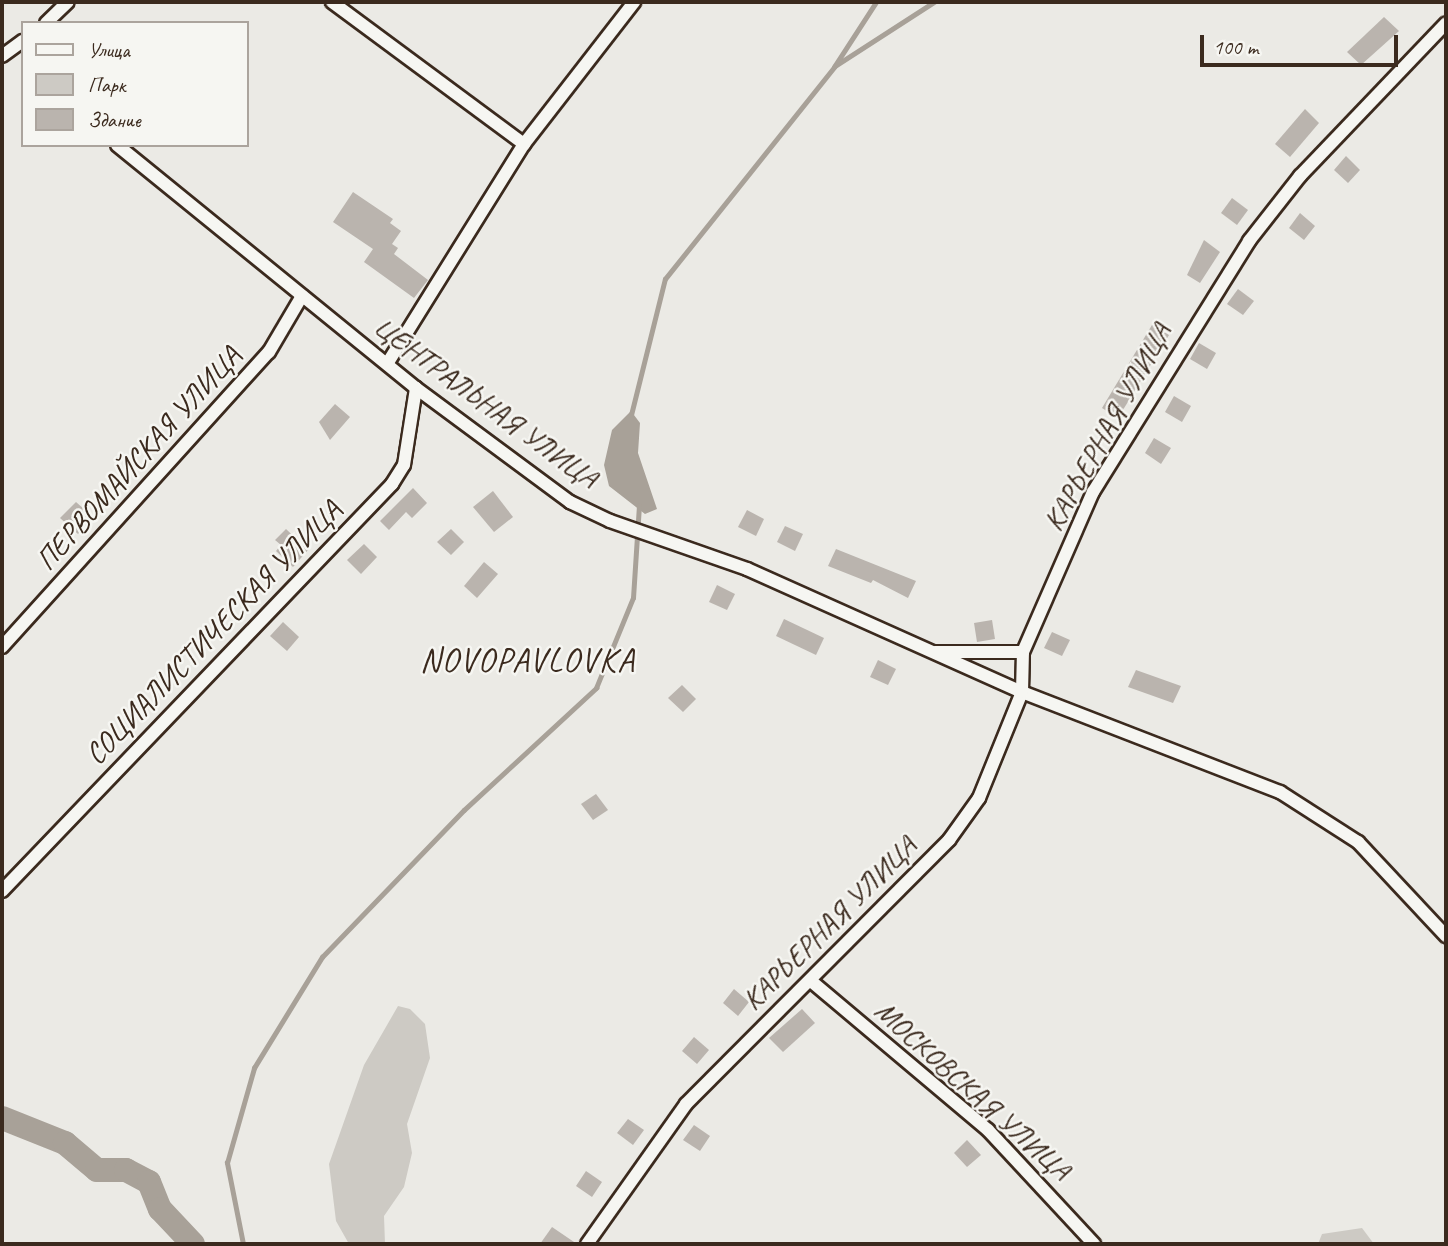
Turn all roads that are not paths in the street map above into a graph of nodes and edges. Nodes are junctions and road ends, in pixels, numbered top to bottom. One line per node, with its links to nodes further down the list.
1 (68, 2): 4 (street)
2 (332, 2): 8 (street)
3 (634, 2): 8 (street)
4 (48, 21)
5 (1446, 23): 15 (street, КАРЬЕРНАЯ УЛИЦА)
6 (21, 42): 7 (street)
7 (2, 56)
8 (524, 144): 11 (street)
9 (119, 147): 10 (street, ЦЕНТРАЛЬНАЯ УЛИЦА)
10 (302, 296): 11 (street, ЦЕНТРАЛЬНАЯ УЛИЦА); 13 (street, ПЕРВОМАЙСКАЯ УЛИЦА)
11 (387, 364): 12 (street, ЦЕНТРАЛЬНАЯ УЛИЦА)
12 (416, 388): 14 (street, ЦЕНТРАЛЬНАЯ УЛИЦА); 17 (street, СОЦИАЛИСТИЧЕСКАЯ УЛИЦА)
13 (2, 647)
14 (930, 652): 15 (street); 16 (street, ЦЕНТРАЛЬНАЯ УЛИЦА)
15 (1023, 652): 16 (street, КАРЬЕРНАЯ УЛИЦА)
16 (1022, 692): 18 (street, ЦЕНТРАЛЬНАЯ УЛИЦА); 19 (street, КАРЬЕРНАЯ УЛИЦА)
17 (2, 891)
18 (1446, 936)
19 (811, 981): 20 (street, КАРЬЕРНАЯ УЛИЦА); 21 (street, МОСКОВСКАЯ УЛИЦА)
20 (587, 1244)
21 (1094, 1244)

